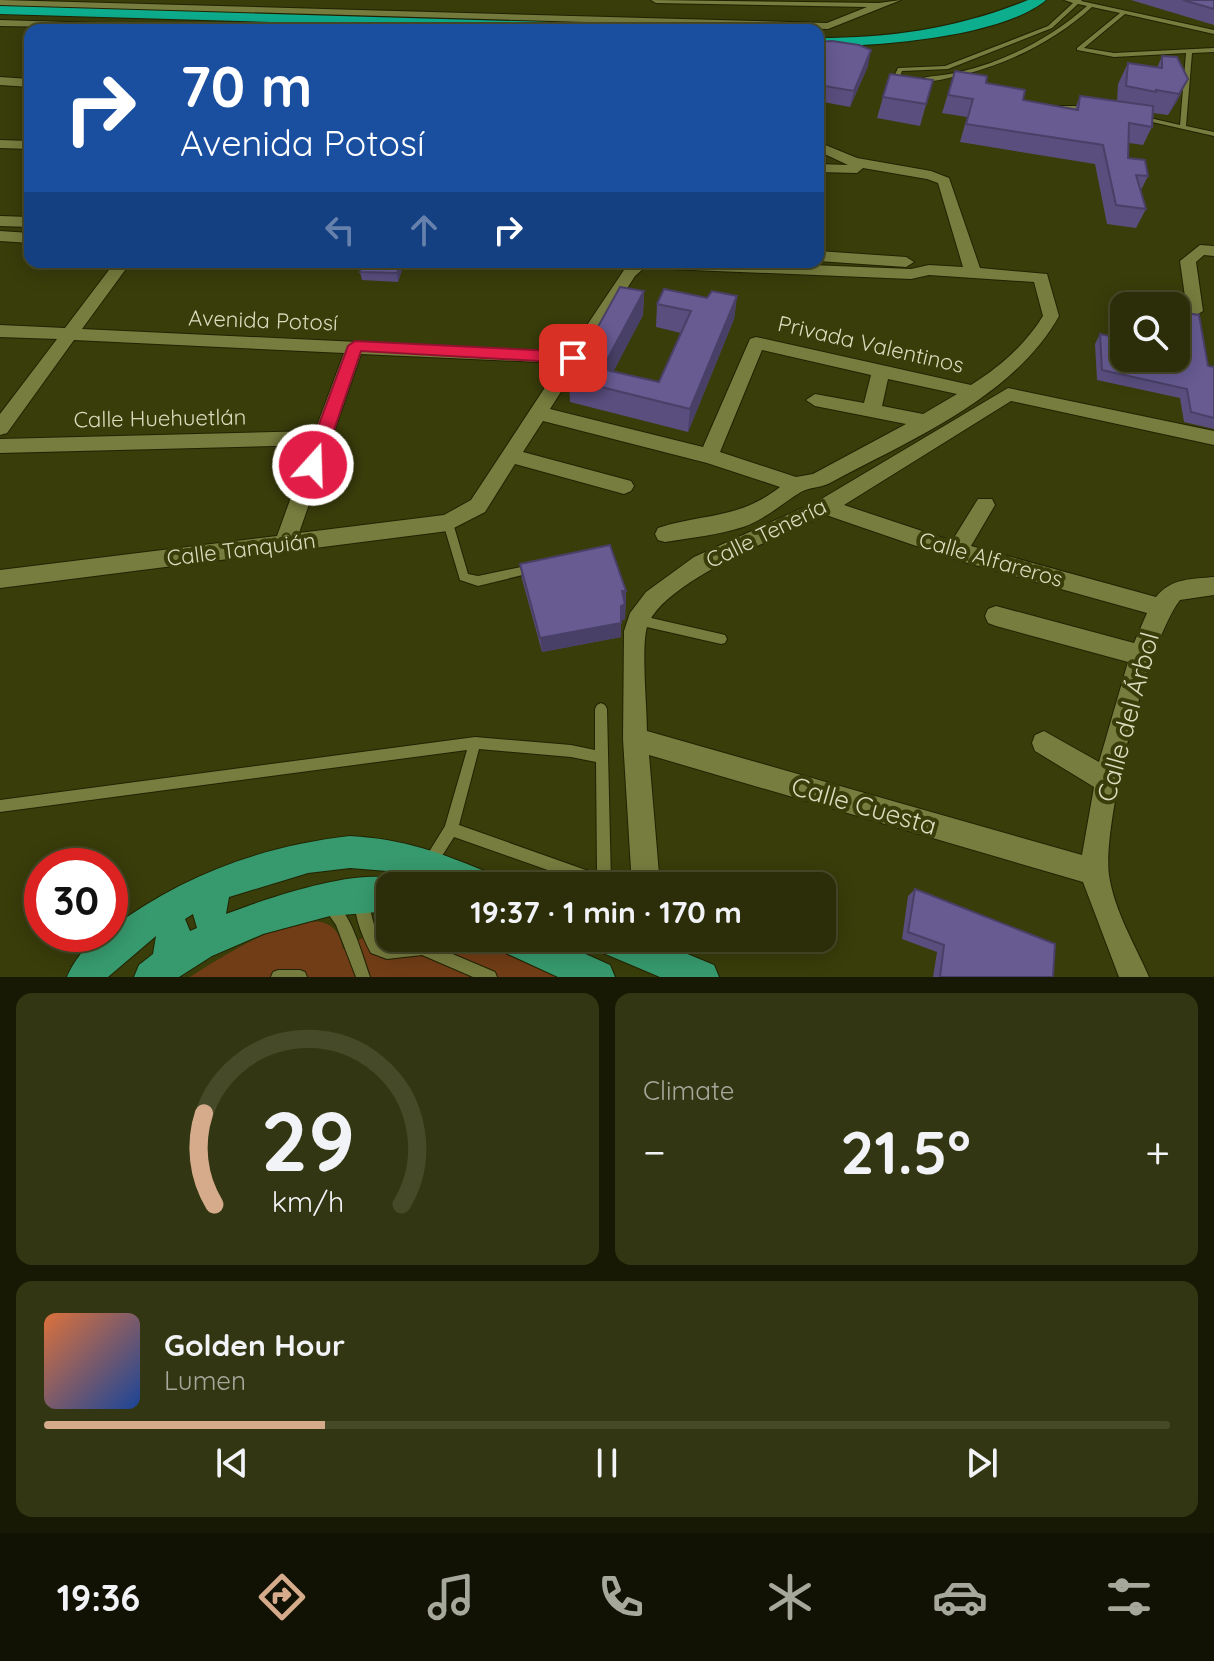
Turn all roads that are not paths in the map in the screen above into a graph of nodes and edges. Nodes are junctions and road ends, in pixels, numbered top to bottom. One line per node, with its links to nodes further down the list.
1 (362, 0): 16 (street)
2 (656, 0): 8 (street)
3 (896, 0): 11 (street)
4 (1004, 0): 28 (highway)
5 (1014, 0): 22 (highway)
6 (1039, 0): 22 (highway)
7 (1067, 0): 9 (lane)
8 (765, 1): 11 (street)
9 (1078, 1): 12 (lane); 20 (lane)
10 (0, 2): 16 (street)
11 (875, 4): 21 (street)
12 (1090, 6): 14 (lane); 25 (lane)
13 (0, 10): 16 (highway)
14 (1124, 12): 26 (lane); 31 (lane)
15 (0, 16): 16 (highway)
16 (333, 19): 18 (highway); 19 (street)
17 (0, 23): 23 (street)
18 (409, 24)
19 (687, 24)
20 (1053, 25): 25 (lane); 32 (lane)
21 (824, 26)
22 (967, 26): 29 (highway)
23 (24, 27)
24 (24, 29): 27 (street)
25 (1064, 29): 33 (lane)
26 (1214, 32)
27 (3, 34)
28 (824, 34)
29 (824, 42)
30 (1214, 50): 31 (lane)
31 (1189, 52): 42 (lane)
32 (946, 68): 33 (lane); 33 (lane)
33 (952, 77): 35 (lane)
34 (0, 81): 36 (street)
35 (966, 82)
36 (24, 83)
37 (0, 90): 38 (street)
38 (24, 92)
39 (1047, 109): 40 (lane)
40 (1101, 111)
41 (1137, 117): 42 (lane)
42 (1183, 127): 43 (lane)
43 (1214, 134)
44 (0, 144): 45 (street)
45 (24, 145)
46 (824, 149): 48 (street)
47 (824, 168): 48 (street)
48 (885, 169): 57 (street)
49 (0, 221): 50 (street)
50 (24, 222)
51 (0, 236): 52 (street)
52 (24, 238)
53 (1214, 251): 58 (street)
54 (824, 261): 57 (street)
55 (118, 268): 60 (street)
56 (625, 268): 62 (street)
57 (973, 273): 64 (street)
58 (1195, 311)
59 (0, 331): 60 (street, Avenida Potosí)
60 (66, 335): 61 (street, Avenida Potosí); 69 (street)
61 (355, 346): 62 (street, Avenida Potosí); 70 (street)
62 (573, 358): 67 (street)
63 (881, 370): 64 (street, Privada Valentinos); 66 (street); 74 (street, Privada Valentinos)
64 (975, 392): 68 (street)
65 (815, 400): 66 (street)
66 (872, 410): 68 (street)
67 (538, 413): 73 (street); 74 (street)
68 (923, 421): 75 (street)
69 (0, 428)
70 (322, 438): 72 (street, Calle Huehuetlán); 81 (street)
71 (1214, 438): 78 (street, Calle Tenería)
72 (0, 446)
73 (512, 456): 76 (street); 79 (street, Calle Tanquián)
74 (709, 456): 75 (street)
75 (796, 485): 80 (street)
76 (624, 486)
77 (985, 505): 82 (street)
78 (825, 507): 82 (street, Calle Alfareros); 88 (street, Calle Tenería)
79 (448, 523): 81 (street, Calle Tanquián); 83 (lane)
80 (665, 534)
81 (285, 543): 84 (street, Calle Tanquián)
82 (957, 551): 86 (street, Calle Alfareros)
83 (553, 564)
84 (0, 579)
85 (1214, 586): 86 (street, Calle del Árbol)
86 (1160, 607): 90 (street, Calle del Árbol)
87 (996, 616): 90 (street)
88 (638, 620): 89 (lane); 92 (street)
89 (721, 639)
90 (1141, 655): 96 (street, Calle del Árbol)
91 (601, 709): 95 (lane)
92 (635, 739): 101 (street); 102 (street, Calle Cuesta)
93 (475, 743): 95 (lane); 97 (lane); 98 (lane)
94 (1044, 743): 96 (street)
95 (603, 758): 98 (lane)
96 (1106, 780): 102 (street, Calle del Árbol)
97 (0, 806)
98 (451, 829): 100 (lane)
99 (421, 872): 103 (main road)
100 (429, 872)
101 (645, 872)
102 (1094, 872): 118 (street, Calle del Árbol)
103 (214, 884): 106 (main road); 107 (main road)
104 (375, 894): 105 (main road); 115 (lane)
105 (325, 900): 107 (main road); 114 (lane)
106 (154, 917): 110 (main road); 111 (main road)
107 (220, 936): 110 (main road)
108 (542, 952): 116 (main road)
109 (652, 957): 117 (main road)
110 (160, 969)
111 (84, 977)
112 (278, 977): 113 (lane)
113 (300, 977)
114 (363, 977)
115 (490, 977)
116 (598, 977)
117 (702, 977)
118 (1134, 977)

